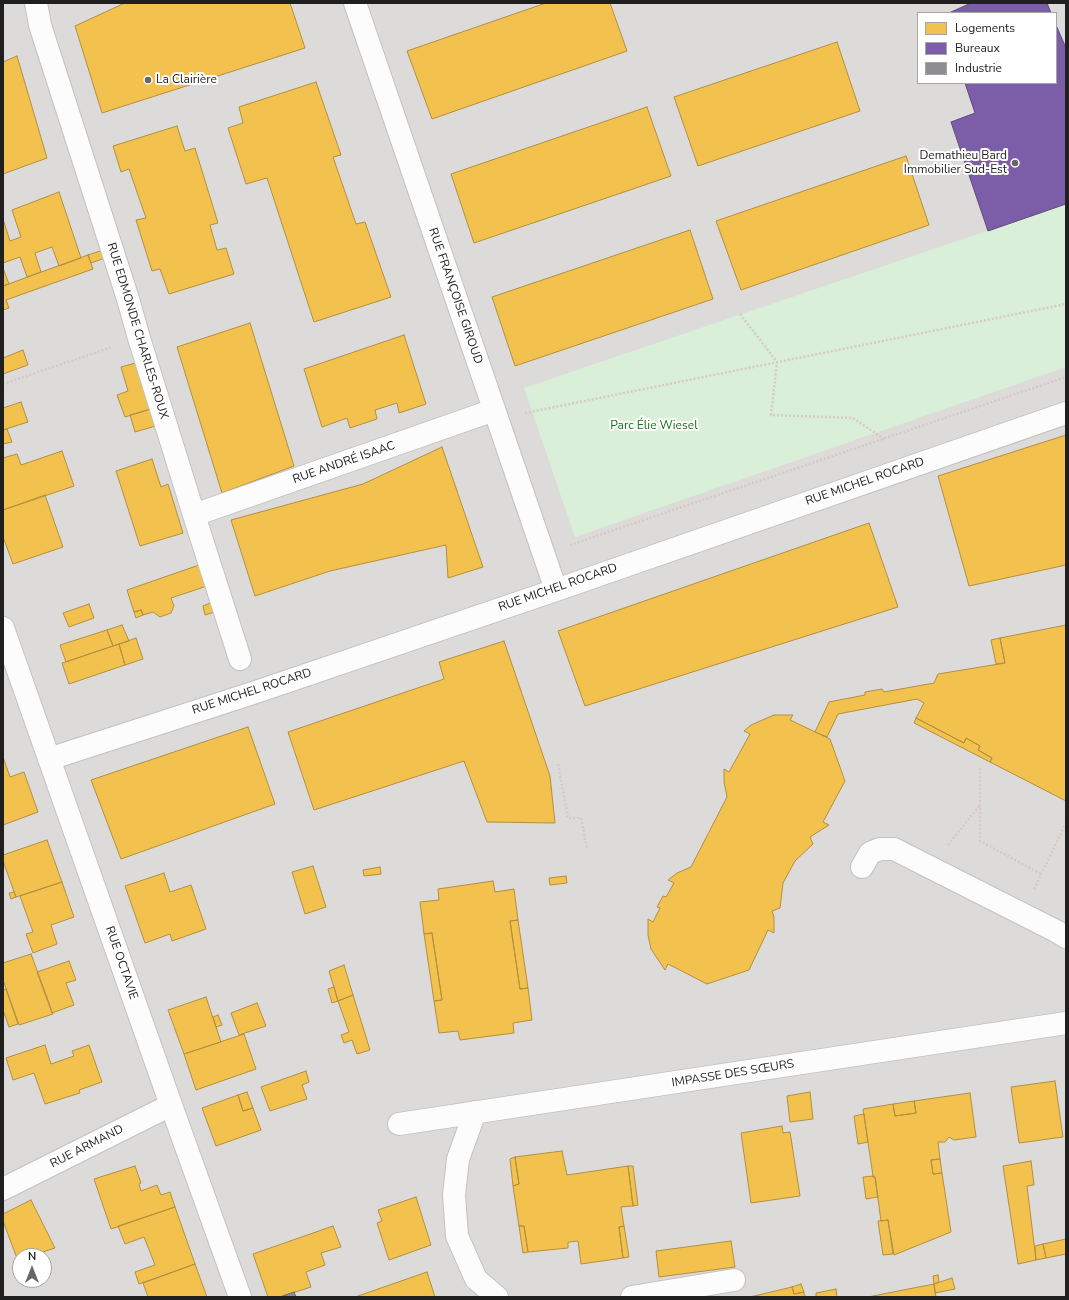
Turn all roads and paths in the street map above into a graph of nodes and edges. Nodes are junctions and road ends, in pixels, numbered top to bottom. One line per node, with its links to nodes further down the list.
1 (36, 3): 5 (street, RUE EDMONDE CHARLES-ROUX)
2 (355, 3): 9 (street, RUE FRANÇOISE GIROUD)
3 (1066, 304): 6 (path)
4 (740, 314): 6 (path)
5 (139, 338): 8 (path); 13 (street, RUE EDMONDE CHARLES-ROUX)
6 (777, 362): 11 (path); 12 (path)
7 (1066, 377): 12 (path)
8 (3, 384)
9 (494, 410): 13 (street, RUE ANDRÉ ISAAC); 15 (street, RUE FRANÇOISE GIROUD)
10 (1066, 412): 15 (street, RUE MICHEL ROCARD)
11 (519, 414)
12 (884, 439): 14 (path)
13 (194, 515): 17 (street, RUE EDMONDE CHARLES-ROUX)
14 (566, 546)
15 (556, 590): 18 (street, RUE MICHEL ROCARD)
16 (3, 628): 18 (street, RUE OCTAVIE)
17 (240, 659)
18 (49, 759): 30 (street, RUE OCTAVIE)
19 (558, 764): 23 (path)
20 (980, 768): 21 (path)
21 (980, 805): 25 (path); 26 (path)
22 (1066, 826): 26 (path)
23 (587, 848)
24 (862, 867): 25 (street)
25 (931, 868): 27 (street)
26 (1041, 874): 27 (path)
27 (1022, 914): 28 (street)
28 (1066, 937)
29 (1066, 1024): 31 (street, IMPASSE DES SŒURS)
30 (171, 1105): 33 (street, RUE ARMAND); 35 (street, RUE OCTAVIE)
31 (475, 1112): 32 (street, IMPASSE DES SŒURS); 36 (street)
32 (399, 1124)
33 (3, 1189)
34 (734, 1280): 37 (street)
35 (240, 1297)
36 (497, 1297)
37 (632, 1297)

